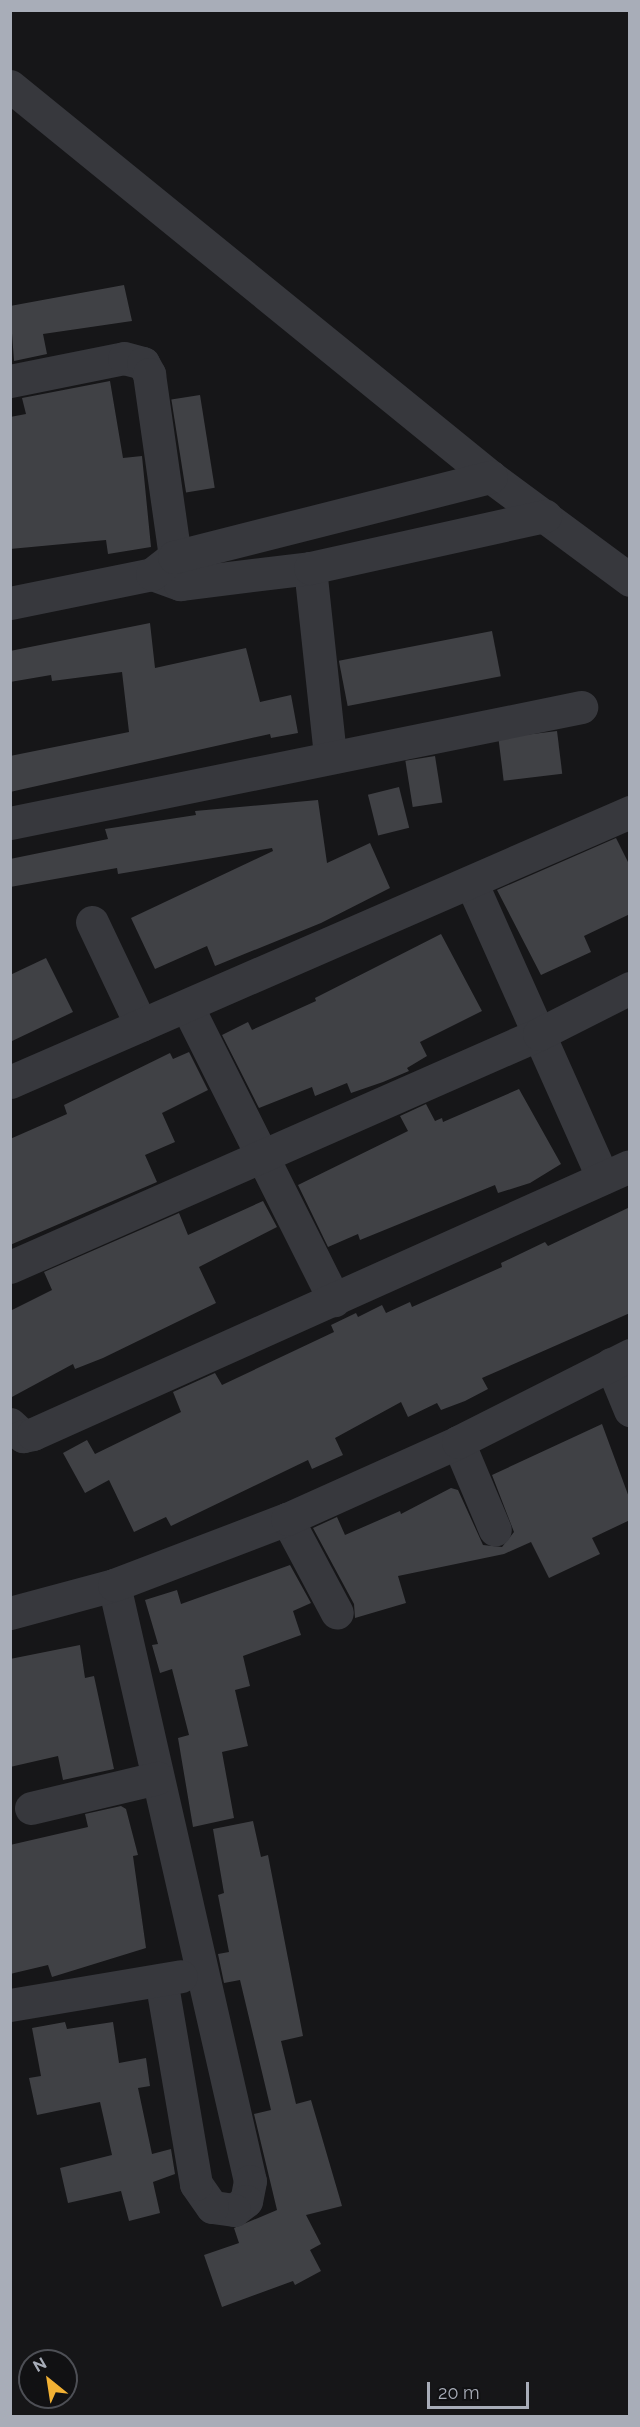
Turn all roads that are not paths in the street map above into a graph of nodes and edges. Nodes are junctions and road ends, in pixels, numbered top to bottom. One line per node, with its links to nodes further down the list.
1 (10, 86): 3 (street)
2 (10, 381): 6 (street)
3 (491, 477): 4 (street); 6 (street)
4 (545, 516): 5 (street); 7 (street)
5 (310, 568): 6 (street); 10 (street)
6 (168, 572): 8 (street)
7 (630, 579)
8 (10, 603)
9 (580, 707): 10 (street)
10 (330, 756): 12 (street)
11 (630, 812): 13 (street)
12 (10, 823)
13 (471, 882): 16 (street); 18 (street)
14 (92, 922): 17 (street)
15 (630, 988): 18 (street)
16 (187, 1006): 17 (street); 20 (street)
17 (141, 1024): 19 (street)
18 (539, 1034): 20 (street); 21 (street)
19 (10, 1082)
20 (260, 1155): 22 (street); 23 (street)
21 (616, 1172): 23 (street)
22 (10, 1267)
23 (334, 1300): 26 (street)
24 (620, 1359): 25 (street); 27 (street)
25 (630, 1410)
26 (10, 1424)
27 (458, 1442): 28 (street); 29 (street)
28 (287, 1519): 30 (street); 32 (street)
29 (495, 1530)
30 (114, 1585): 31 (street); 33 (street)
31 (10, 1613)
32 (337, 1613)
33 (157, 1778): 34 (street); 35 (street)
34 (31, 1808)
35 (203, 1971): 36 (street); 36 (street)
36 (161, 1980): 37 (street)
37 (10, 2005)

